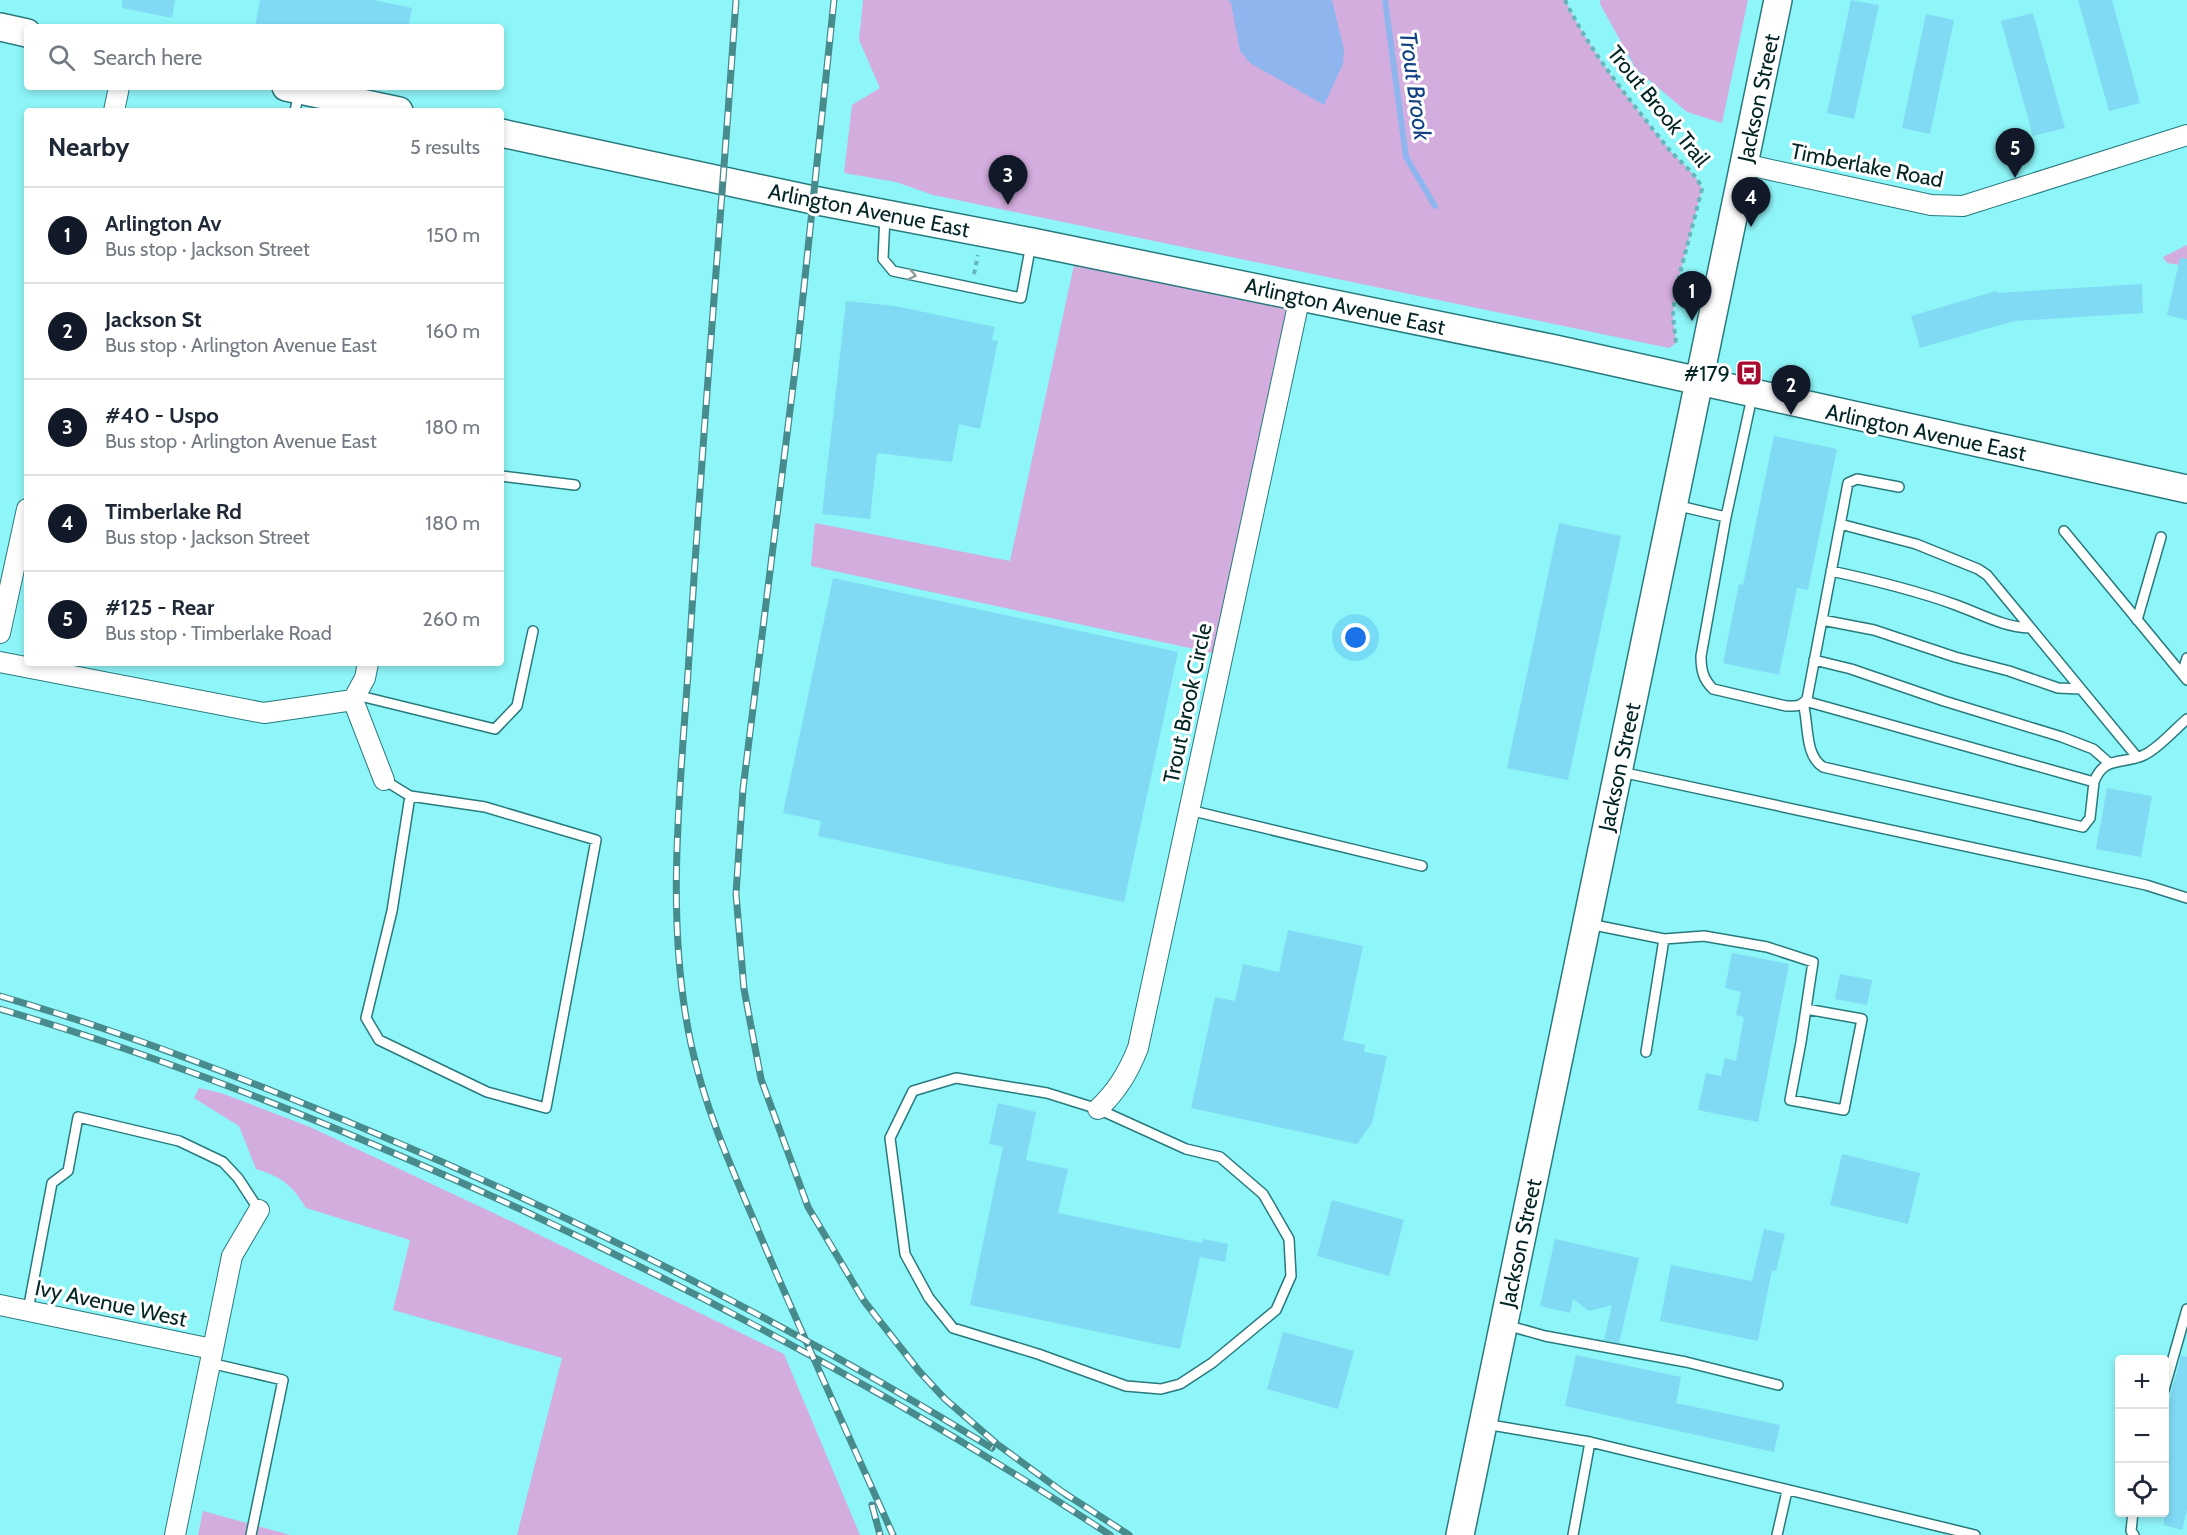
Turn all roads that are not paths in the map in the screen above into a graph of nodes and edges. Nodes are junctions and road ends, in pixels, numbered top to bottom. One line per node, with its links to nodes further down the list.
1 (1778, 0): 10 (street, Jackson Street)
2 (0, 27): 3 (street)
3 (24, 32)
4 (118, 90): 6 (street)
5 (293, 96): 7 (street)
6 (115, 108)
7 (378, 108)
8 (504, 135): 11 (street, Arlington Avenue East)
9 (2187, 135): 10 (street, Timberlake Road)
10 (1744, 164): 14 (street, Jackson Street)
11 (886, 214): 12 (street, Arlington Avenue East); 12 (lane, one-way to 12)
12 (1032, 242): 13 (street, Arlington Avenue East)
13 (1300, 296): 14 (street, Arlington Avenue East); 47 (street, Trout Brook Circle)
14 (1698, 381): 15 (street, Arlington Avenue East); 20 (street, Jackson Street)
15 (1753, 394): 19 (street, Arlington Avenue East); 21 (lane)
16 (504, 476): 17 (lane)
17 (575, 485)
18 (1899, 487): 23 (lane)
19 (2187, 489)
20 (1673, 504): 21 (lane); 43 (street, Jackson Street)
21 (1726, 517): 39 (lane)
22 (24, 523): 31 (street)
23 (1840, 524): 26 (lane); 29 (lane)
24 (2064, 531): 28 (lane)
25 (2161, 537): 28 (lane)
26 (1831, 571): 27 (lane); 29 (lane)
27 (1822, 620): 33 (lane); 37 (lane)
28 (2137, 620): 36 (lane)
29 (2030, 628): 37 (lane)
30 (533, 631): 38 (lane)
31 (0, 633)
32 (2187, 658): 36 (lane)
33 (1814, 660): 39 (lane); 42 (lane)
34 (0, 662): 38 (street)
35 (367, 666): 38 (street)
36 (2185, 677)
37 (2081, 689): 41 (lane)
38 (354, 698): 44 (street)
39 (1804, 702): 45 (lane); 45 (lane)
40 (2187, 718): 41 (lane)
41 (2137, 757): 42 (lane)
42 (2109, 764): 45 (lane)
43 (1618, 772): 49 (lane); 50 (street, Jackson Street)
44 (384, 780): 46 (lane)
45 (2094, 782)
46 (410, 796): 46 (lane)
47 (1189, 810): 48 (lane); 54 (street, Trout Brook Circle)
48 (1422, 866)
49 (2187, 898)
50 (1587, 923): 51 (lane); 59 (street, Jackson Street)
51 (1664, 939): 52 (lane); 53 (lane)
52 (1806, 1009): 52 (lane)
53 (1646, 1052)
54 (1098, 1109): 54 (lane)
55 (259, 1210): 58 (lane); 61 (street)
56 (0, 1305): 58 (street, Ivy Avenue West)
57 (2187, 1309): 60 (lane)
58 (28, 1310): 61 (street, Ivy Avenue West)
59 (1503, 1325): 63 (lane); 64 (street, Jackson Street)
60 (2183, 1339): 62 (lane)
61 (211, 1356): 68 (street); 69 (lane)
62 (2169, 1377)
63 (1778, 1385)
64 (1483, 1423): 65 (lane); 70 (street, Jackson Street)
65 (1590, 1443): 66 (lane); 71 (lane)
66 (1787, 1491): 72 (lane); 73 (lane)
67 (2132, 1517): 74 (lane)
68 (176, 1535)
69 (251, 1535)
70 (1460, 1535)
71 (1573, 1535)
72 (1777, 1535)
73 (1975, 1535)
74 (2134, 1535)

